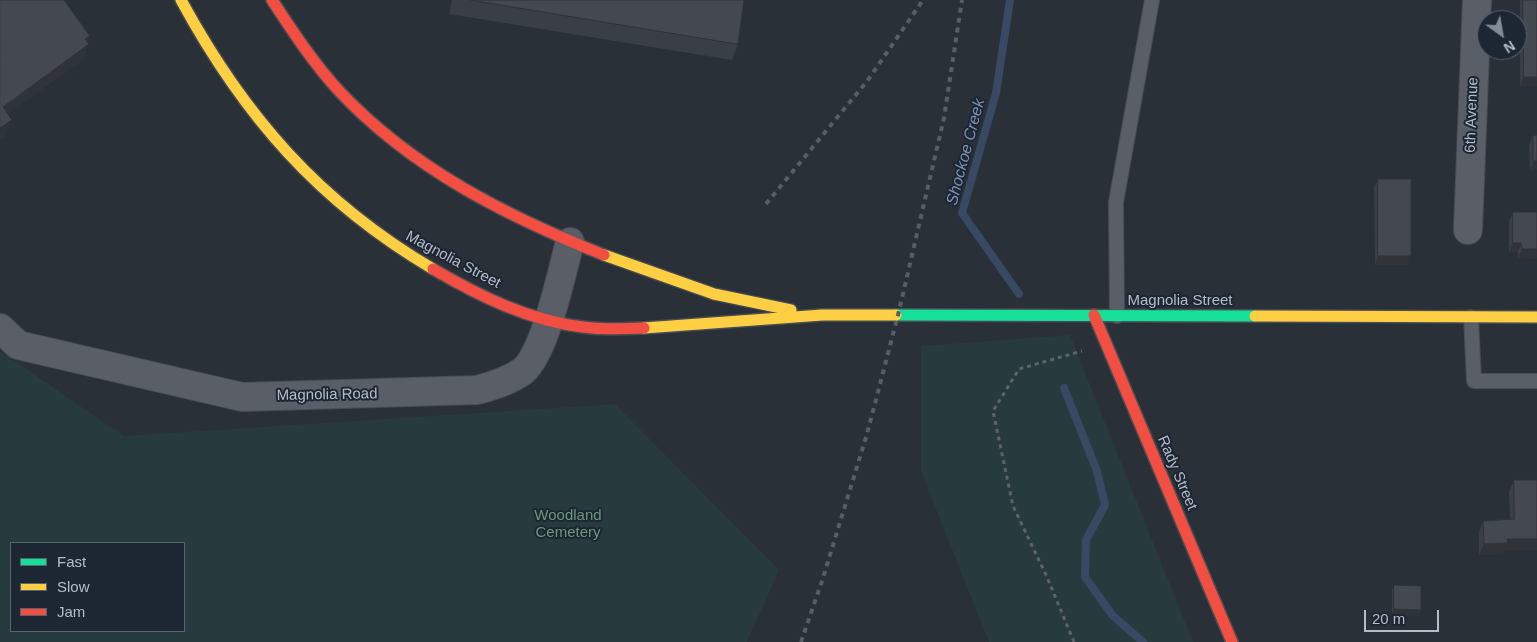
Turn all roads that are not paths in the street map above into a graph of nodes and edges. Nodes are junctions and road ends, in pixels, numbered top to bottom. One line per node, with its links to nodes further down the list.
1 (181, 0): 12 (main road, Magnolia Street)
2 (272, 0): 6 (main road, Magnolia Street)
3 (1152, 0): 9 (lane)
4 (1477, 0): 5 (street, 6th Avenue)
5 (1468, 230)
6 (570, 242): 7 (main road, Magnolia Street); 12 (street, Magnolia Road)
7 (822, 315): 8 (main road, Magnolia Street); 12 (main road, Magnolia Street)
8 (1094, 316): 9 (main road, Magnolia Street); 15 (main road, Rady Street)
9 (1117, 316): 10 (main road, Magnolia Street)
10 (1470, 317): 11 (main road, Magnolia Street); 14 (lane)
11 (1537, 317)
12 (548, 320): 13 (street, Magnolia Road)
13 (0, 328)
14 (1537, 381)
15 (1232, 642)

